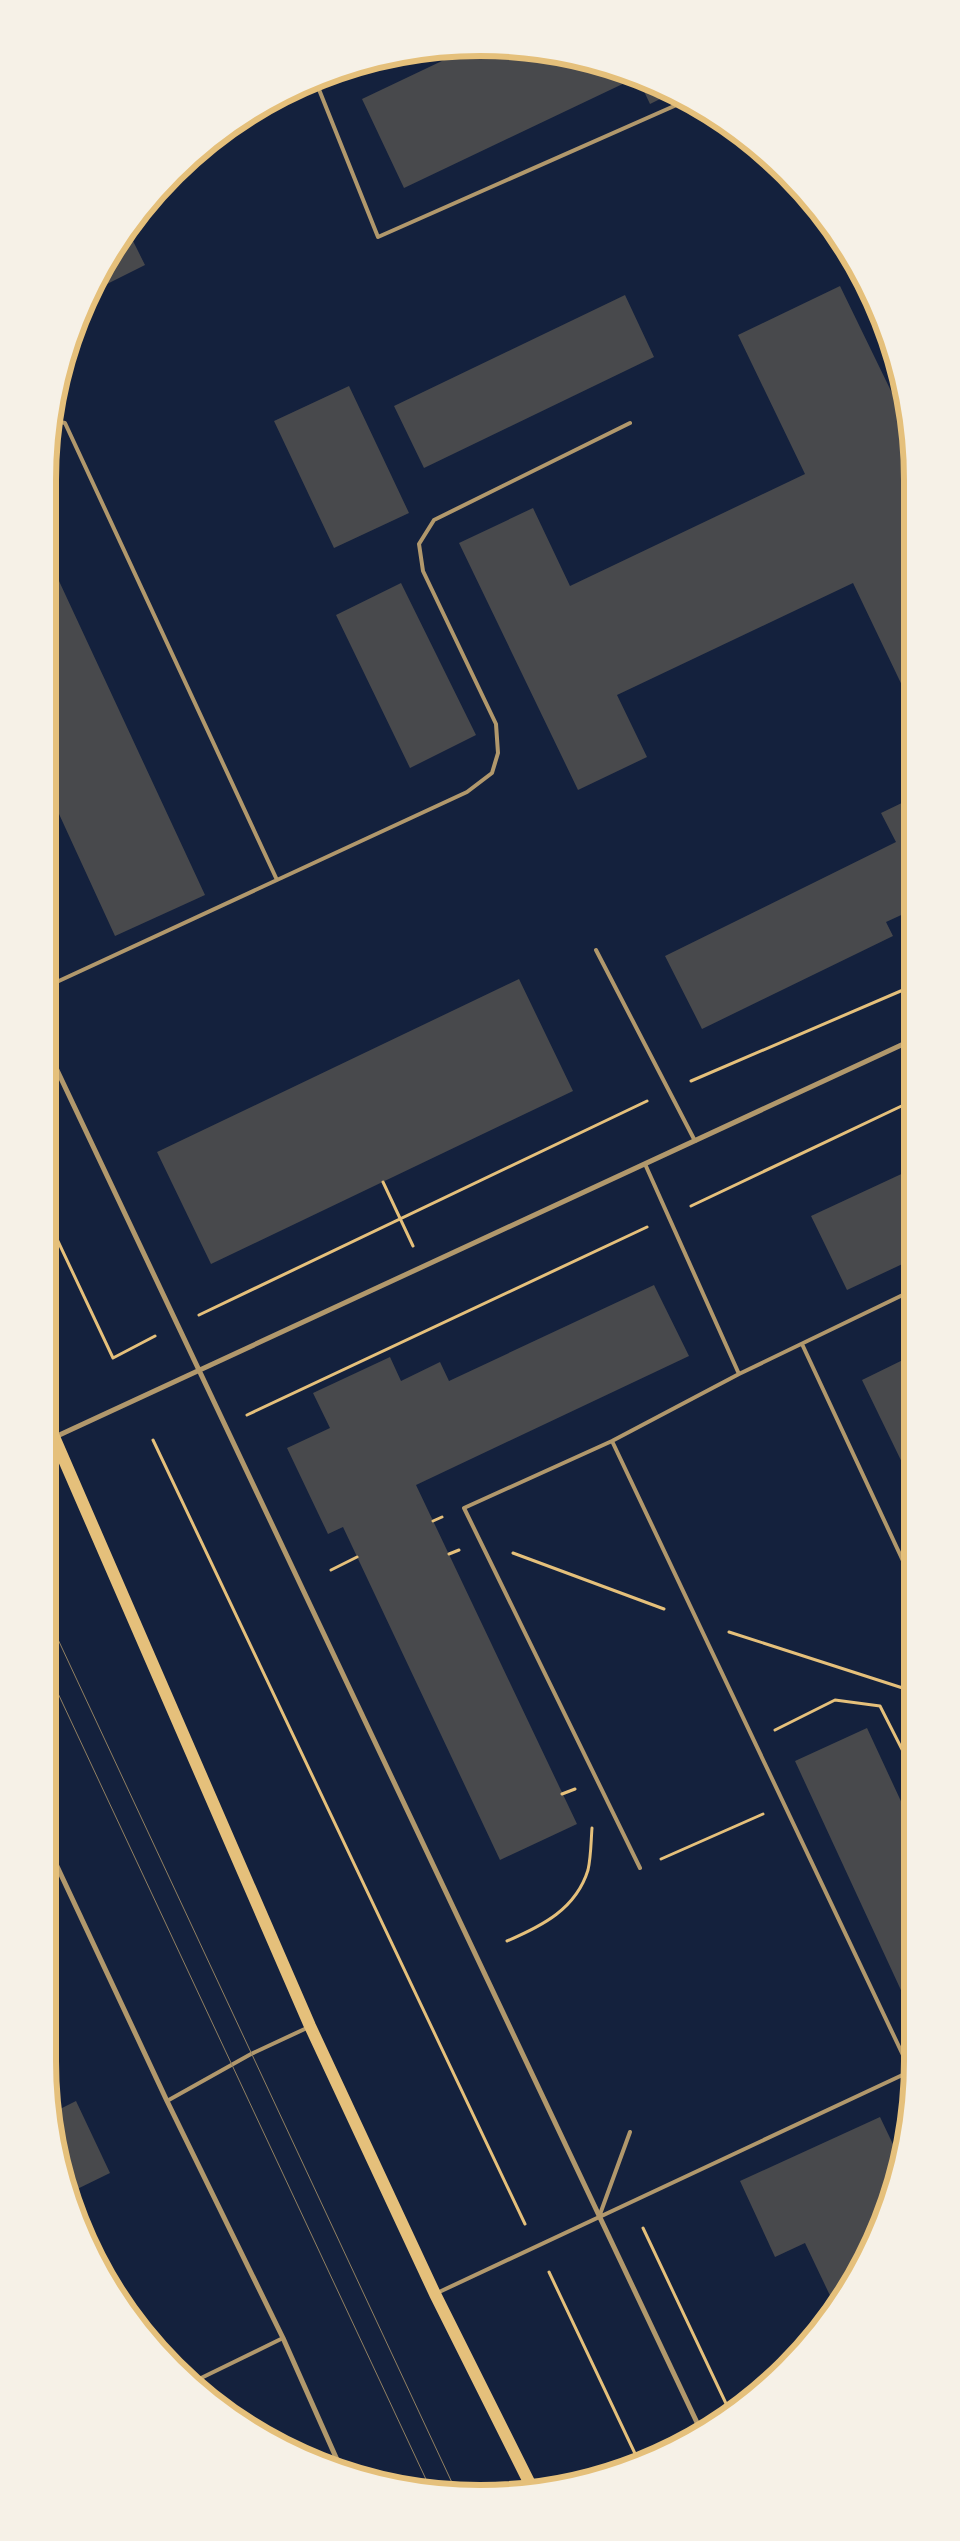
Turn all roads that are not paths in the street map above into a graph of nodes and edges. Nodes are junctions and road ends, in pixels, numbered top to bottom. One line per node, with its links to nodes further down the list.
1 (319, 89): 2 (lane)
2 (677, 105)
3 (60, 422): 5 (lane)
4 (630, 423): 5 (lane)
5 (277, 880): 7 (lane)
6 (596, 950): 10 (lane)
7 (56, 982)
8 (904, 1044): 10 (street)
9 (56, 1068): 14 (street)
10 (695, 1141): 11 (street)
11 (645, 1164): 14 (street); 15 (lane)
12 (904, 1294): 13 (lane)
13 (802, 1344): 15 (lane); 19 (lane)
14 (198, 1371): 16 (street); 27 (street)
15 (739, 1374): 17 (lane)
16 (56, 1437)
17 (612, 1441): 21 (lane); 23 (lane)
18 (56, 1450): 22 (main road)
19 (904, 1563)
20 (56, 1864): 25 (street)
21 (640, 1868)
22 (310, 2026): 25 (lane); 28 (main road)
23 (904, 2056)
24 (904, 2075): 27 (lane)
25 (167, 2101): 29 (street)
26 (630, 2132): 27 (lane)
27 (600, 2217): 28 (lane); 31 (street)
28 (435, 2294): 33 (main road)
29 (283, 2338): 30 (lane); 32 (street)
30 (200, 2379)
31 (698, 2424)
32 (337, 2459)
33 (529, 2482)

